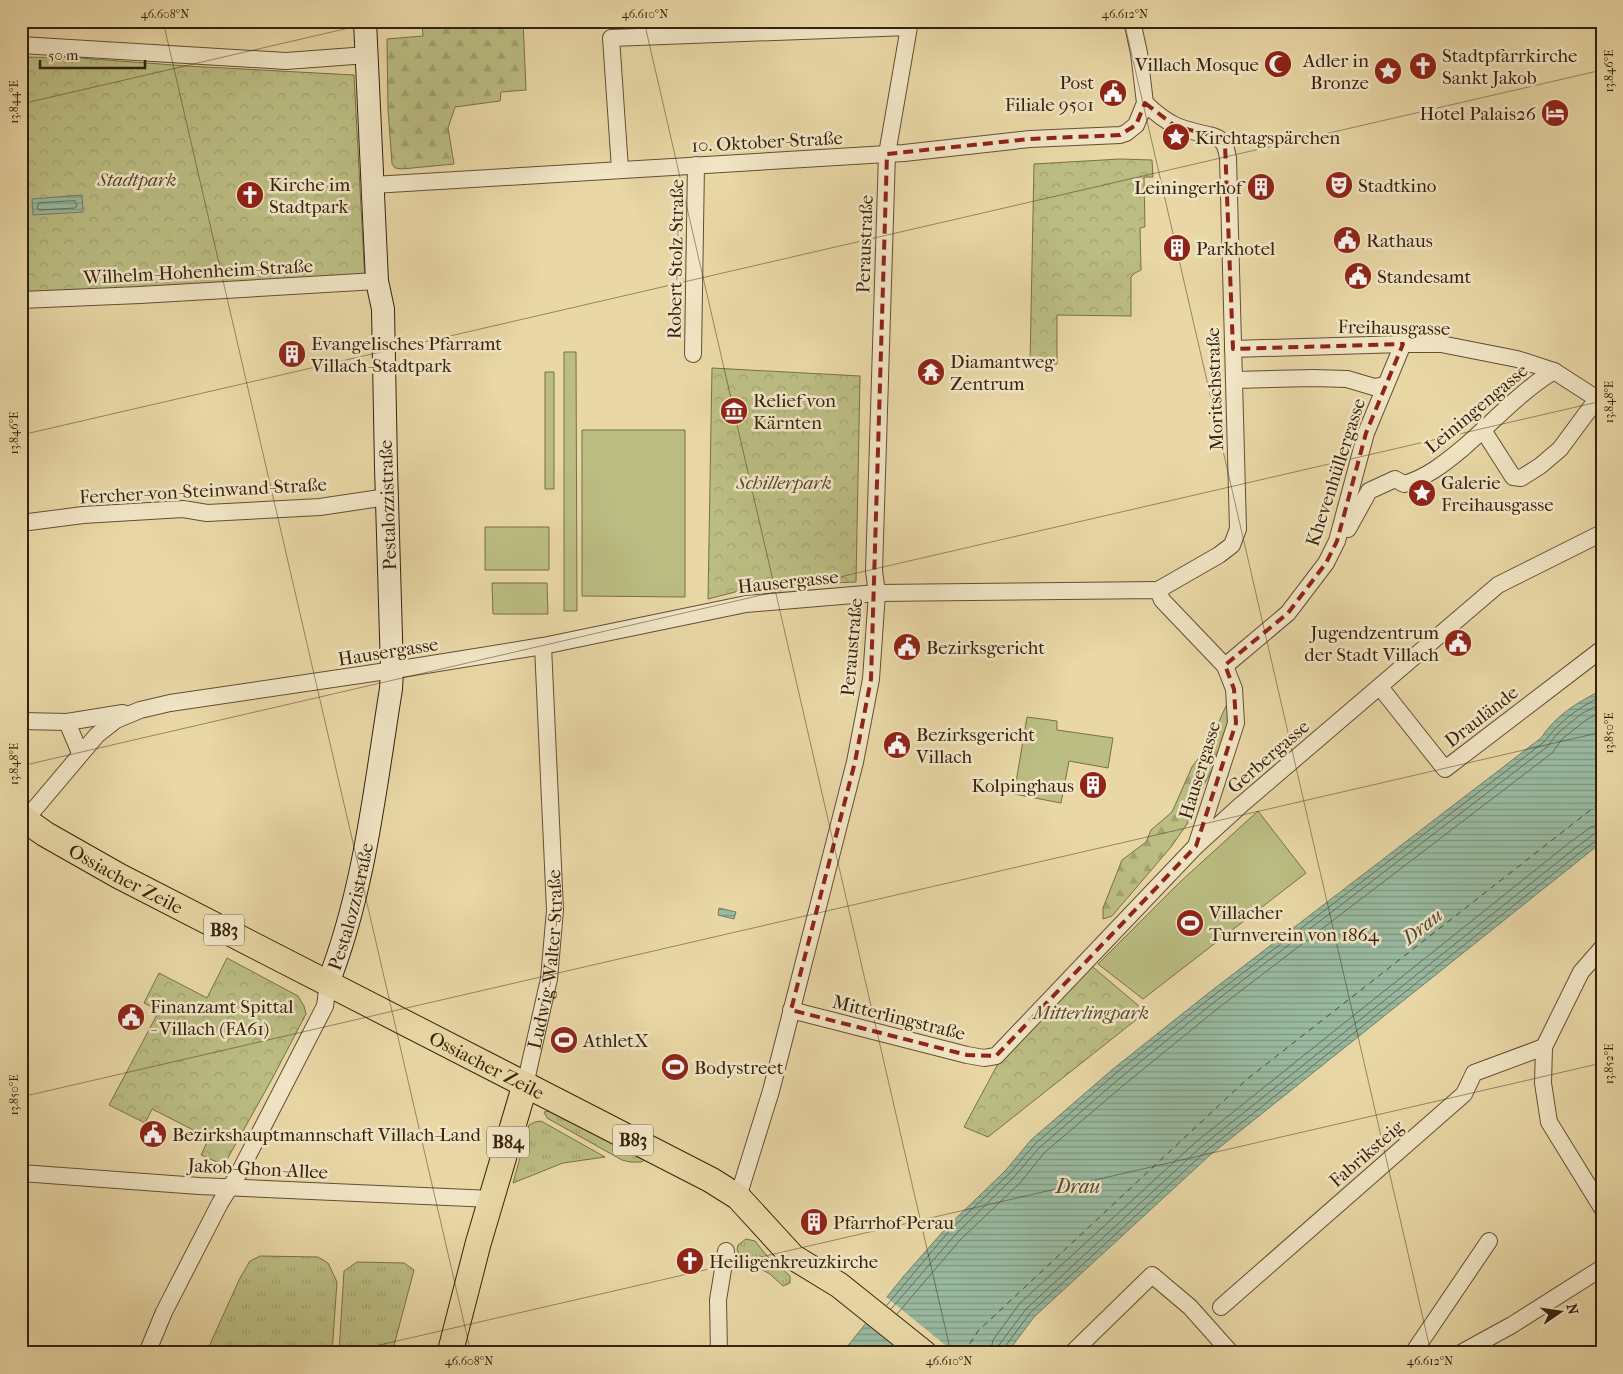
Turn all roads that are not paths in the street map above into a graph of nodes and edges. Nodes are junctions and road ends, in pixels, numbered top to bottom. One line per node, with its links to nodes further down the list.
1 (365, 21): 4 (main road, Pestalozzistraße)
2 (1132, 21): 5 (street)
3 (21, 45): 4 (street)
4 (367, 55): 9 (main road, Pestalozzistraße)
5 (1145, 103): 6 (street, 10. Oktober-Straße); 13 (street, Moritschstraße)
6 (887, 154): 7 (street, 10. Oktober-Straße); 8 (street, Peraustraße); 25 (street, Peraustraße)
7 (696, 165): 8 (street, 10. Oktober-Straße); 14 (street, Robert-Stolz-Straße)
8 (620, 169): 9 (street, 10. Oktober-Straße)
9 (373, 185): 10 (main road, Pestalozzistraße)
10 (377, 281): 11 (street, Wilhelm-Hohenheim-Straße); 20 (main road, Pestalozzistraße)
11 (21, 300)
12 (1403, 344): 13 (street, Freihausgasse); 15 (street, Freihausgasse); 17 (street, Khevenhüllergasse)
13 (1234, 349): 16 (street, Moritschstraße)
14 (694, 354)
15 (1554, 371): 18 (street, Freihausgasse); 19 (street, Leiningengasse)
16 (1235, 380): 17 (street); 24 (street, Moritschstraße)
17 (1385, 385): 23 (street, Khevenhüllergasse)
18 (1599, 401): 19 (street)
19 (1483, 430): 23 (street, Leiningengasse)
20 (387, 497): 21 (street, Fercher-von-Steinwand-Straße); 29 (main road, Pestalozzistraße)
21 (21, 523)
22 (1602, 533): 30 (street, Gerbergasse)
23 (1337, 541): 28 (street, Khevenhüllergasse)
24 (1158, 590): 25 (street, Hausergasse); 28 (street, Hausergasse)
25 (877, 593): 26 (street, Hausergasse); 39 (street, Peraustraße)
26 (543, 646): 29 (street, Hausergasse); 42 (street, Ludwig-Walter-Straße)
27 (1602, 649): 30 (street, Draulände)
28 (1225, 666): 36 (street, Hausergasse)
29 (392, 670): 31 (street, Hausergasse); 38 (main road, Pestalozzistraße)
30 (1380, 686): 36 (street, Gerbergasse)
31 (140, 710): 33 (street, Hausergasse); 34 (street, Hausergasse)
32 (21, 721): 33 (street, Hausergasse)
33 (67, 722): 34 (street)
34 (80, 753): 35 (street, Hausergasse)
35 (23, 821): 38 (main road, Ossiacher Zeile / B83)
36 (1196, 846): 41 (street, Gerbergasse)
37 (1602, 948): 40 (street)
38 (328, 983): 42 (main road, Ossiacher Zeile / B83); 45 (street)
39 (792, 1010): 41 (street, Mitterlingstraße); 46 (street, Peraustraße)
40 (1544, 1047): 44 (street); 52 (street, Fabriksteig)
41 (996, 1056)
42 (526, 1085): 46 (main road, Ossiacher Zeile / B83); 47 (main road, Ludwig-Walter-Straße / B84)
43 (21, 1173): 45 (street, Jakob-Ghon-Allee)
44 (1595, 1186): 48 (street)
45 (231, 1187): 47 (street, Jakob-Ghon-Allee); 53 (street)
46 (738, 1197): 56 (main road, Ossiacher Zeile / B83)
47 (492, 1199): 54 (main road, Ludwig-Walter-Straße / B84)
48 (1602, 1208)
49 (1489, 1241): 59 (street)
50 (726, 1251): 55 (street)
51 (1602, 1268): 60 (street)
52 (1221, 1307)
53 (147, 1353)
54 (450, 1353)
55 (718, 1353)
56 (924, 1353)
57 (1072, 1353): 58 (street)
58 (1231, 1353)
59 (1413, 1353)
60 (1462, 1353)

